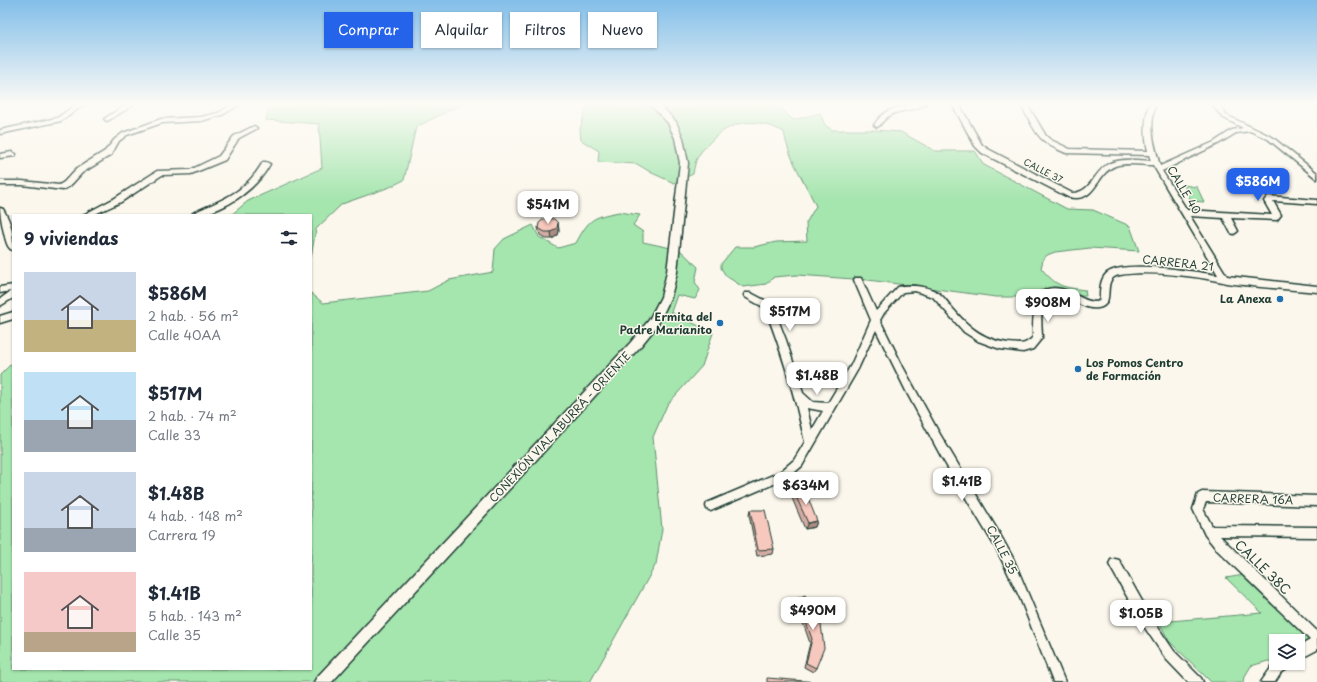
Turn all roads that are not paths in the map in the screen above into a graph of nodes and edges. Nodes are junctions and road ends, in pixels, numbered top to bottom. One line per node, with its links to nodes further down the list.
1 (123, 136): 15 (street)
2 (238, 136): 19 (street)
3 (678, 136): 48 (main road, CONEXIÓN VIAL ABURRÁ - ORIENTE)
4 (973, 136): 13 (street, CALLE 37)
5 (1041, 136): 9 (street)
6 (1148, 136): 9 (street, CALLE 40)
7 (1227, 136): 13 (street)
8 (1265, 136): 14 (street)
9 (1151, 153): 13 (street, CALLE 40)
10 (12, 154): 11 (street)
11 (0, 156)
12 (266, 164): 20 (street)
13 (1157, 167): 18 (street, CALLE 40)
14 (1317, 177)
15 (0, 183)
16 (1317, 202): 21 (street)
17 (0, 210): 23 (street)
18 (1186, 213): 21 (street); 25 (street, CALLE 40)
19 (89, 214)
20 (198, 214)
21 (1225, 215): 22 (street)
22 (1234, 230)
23 (12, 246)
24 (858, 280): 33 (street, CALLE 35)
25 (1225, 280): 27 (street, CARRERA 21); 33 (street, CARRERA 21)
26 (12, 288): 28 (street)
27 (1317, 289)
28 (0, 290)
29 (12, 295): 31 (street)
30 (748, 295): 35 (street)
31 (0, 303)
32 (12, 315): 34 (street)
33 (876, 319): 36 (street); 49 (street, CALLE 35)
34 (0, 320)
35 (799, 395): 36 (street); 37 (street)
36 (830, 407): 37 (street)
37 (810, 442): 39 (street)
38 (1317, 500): 40 (street, CARRERA 16A)
39 (711, 506)
40 (1198, 509): 41 (street, CALLE 38C)
41 (1209, 531): 42 (street); 44 (street, CALLE 38C)
42 (1317, 532)
43 (1115, 564): 50 (street)
44 (1317, 639)
45 (1317, 643): 46 (street)
46 (1305, 650)
47 (1276, 670): 51 (street)
48 (322, 682)
49 (1059, 682)
50 (1197, 682)
51 (1267, 682)

